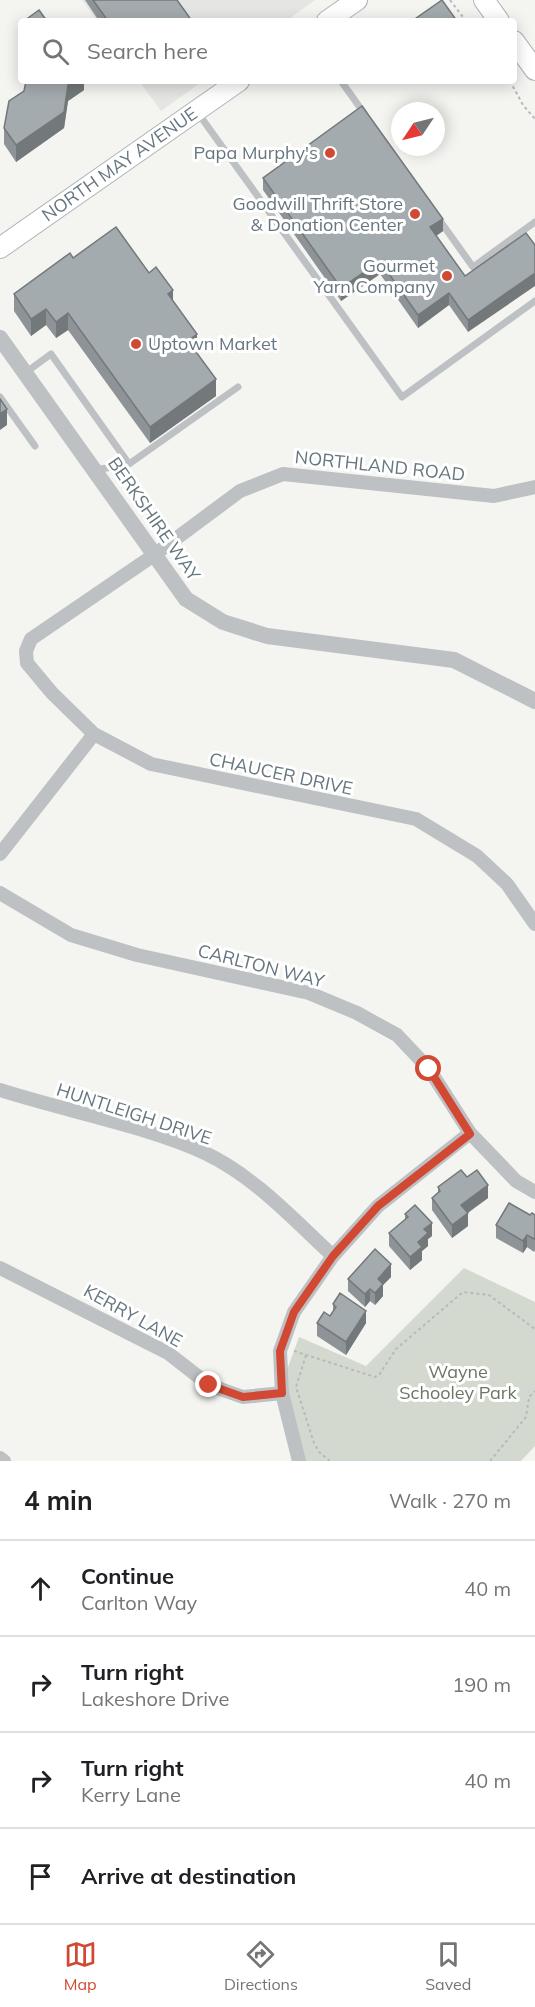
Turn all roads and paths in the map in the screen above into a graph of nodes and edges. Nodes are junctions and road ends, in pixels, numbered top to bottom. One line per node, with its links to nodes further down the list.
1 (357, 0): 4 (main road)
2 (450, 0): 5 (path)
3 (484, 0): 6 (main road)
4 (331, 18)
5 (464, 18)
6 (497, 18)
7 (517, 45): 8 (main road)
8 (535, 70)
9 (235, 84): 12 (main road, NORTH MAY AVENUE)
10 (343, 84): 14 (lane)
11 (512, 84): 13 (path)
12 (196, 111): 17 (main road, NORTH MAY AVENUE); 18 (lane)
13 (535, 119)
14 (369, 120)
15 (434, 211): 16 (lane)
16 (535, 222)
17 (0, 248)
18 (535, 301)
19 (0, 338): 20 (street, BERKSHIRE WAY)
20 (25, 373): 24 (lane); 25 (street, BERKSHIRE WAY)
21 (238, 387): 24 (lane)
22 (0, 398): 23 (lane)
23 (35, 446)
24 (129, 464): 25 (lane)
25 (95, 470): 27 (street, BERKSHIRE WAY)
26 (535, 487): 27 (street, NORTHLAND ROAD)
27 (154, 555): 28 (street, NORTHLAND ROAD); 29 (street, BERKSHIRE WAY)
28 (26, 651): 30 (street, CHAUCER DRIVE)
29 (535, 701)
30 (94, 734): 31 (street); 33 (street, CHAUCER DRIVE)
31 (0, 854)
32 (0, 893): 35 (street, CARLTON WAY)
33 (535, 924)
34 (0, 1090): 37 (street, HUNTLEIGH DRIVE)
35 (470, 1134): 36 (street, CARLTON WAY); 37 (street)
36 (535, 1192)
37 (333, 1256): 43 (street)
38 (0, 1268): 43 (street, KERRY LANE)
39 (535, 1329): 41 (path)
40 (291, 1351): 41 (path)
41 (306, 1355): 47 (path)
42 (535, 1391): 48 (path)
43 (282, 1393): 46 (street)
44 (0, 1458): 45 (street)
45 (4, 1461)
46 (299, 1461)
47 (330, 1461)
48 (490, 1461)

